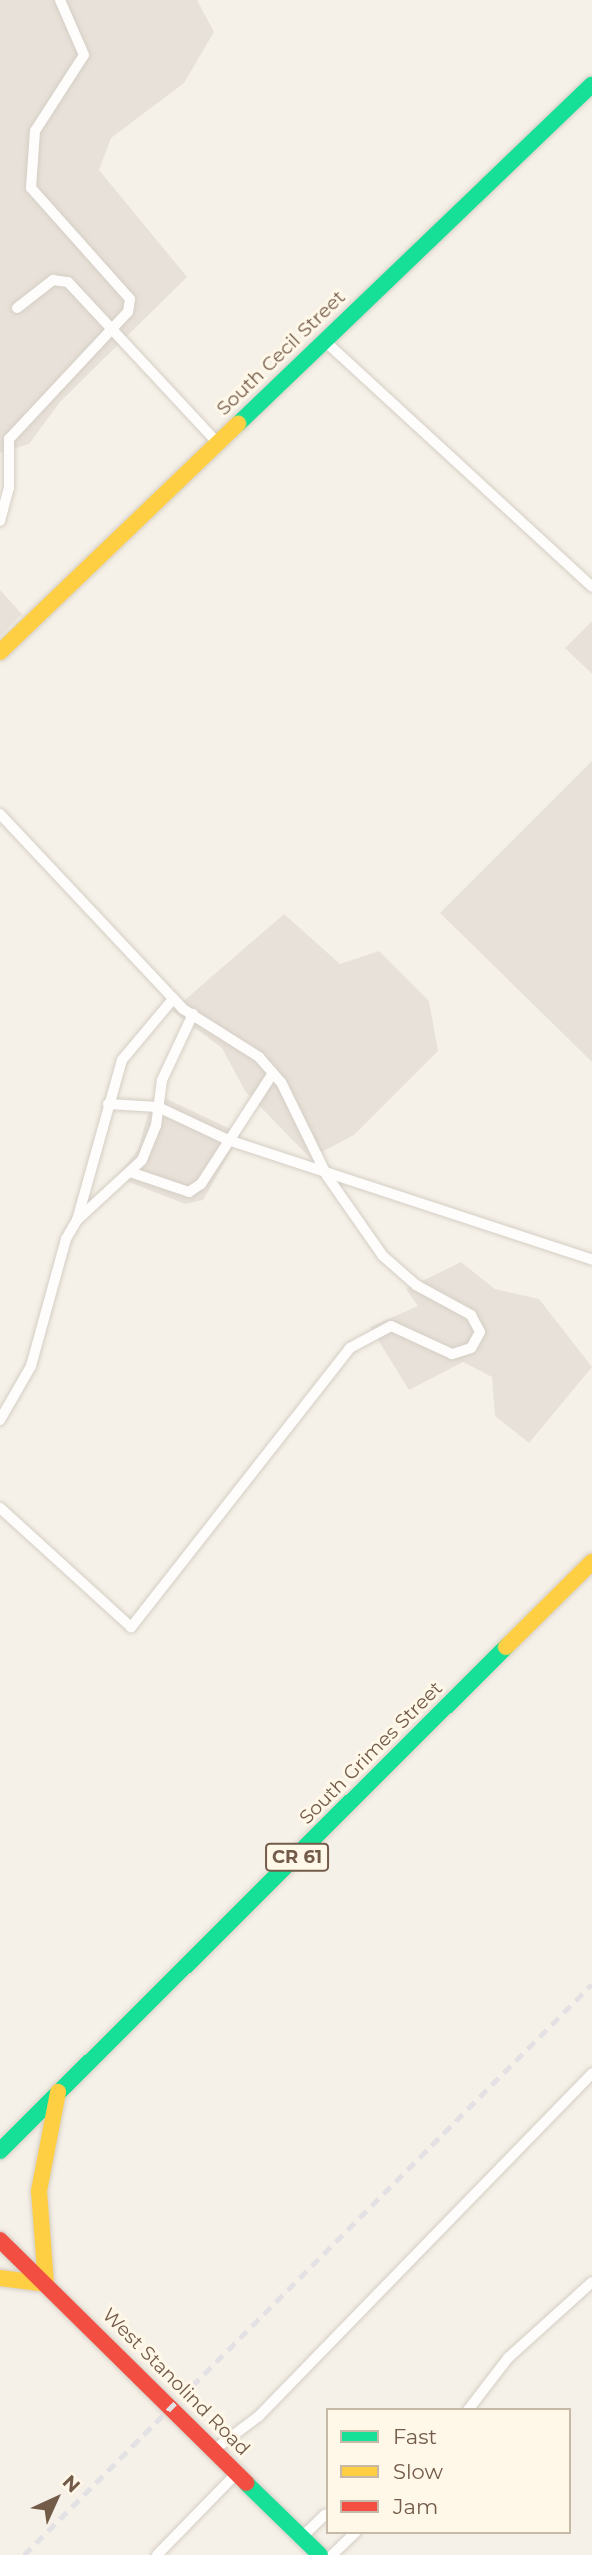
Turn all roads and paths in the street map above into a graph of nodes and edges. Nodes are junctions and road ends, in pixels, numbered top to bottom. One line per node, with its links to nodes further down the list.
1 (60, 0): 4 (lane)
2 (592, 85): 5 (main road, South Cecil Street)
3 (17, 307): 4 (lane)
4 (112, 328): 7 (lane); 8 (lane)
5 (325, 341): 8 (main road, South Cecil Street); 10 (lane)
6 (0, 430): 7 (lane)
7 (9, 439): 9 (lane)
8 (218, 443): 12 (main road, South Cecil Street)
9 (0, 521)
10 (592, 587)
11 (0, 627): 12 (lane)
12 (13, 640): 13 (main road, South Cecil Street)
13 (0, 652)
14 (0, 814): 15 (lane)
15 (173, 999): 16 (lane); 18 (lane)
16 (192, 1014): 17 (lane); 19 (lane)
17 (273, 1073): 20 (lane); 21 (lane)
18 (108, 1104): 19 (lane); 23 (lane)
19 (158, 1107): 20 (lane); 22 (lane)
20 (228, 1140): 21 (lane); 22 (lane)
21 (323, 1170): 24 (lane); 26 (lane)
22 (130, 1172): 23 (lane)
23 (77, 1220): 25 (lane)
24 (592, 1260)
25 (0, 1420)
26 (0, 1508)
27 (592, 1562): 29 (main road, South Grimes Street / CR 61)
28 (592, 2073): 37 (lane)
29 (58, 2092): 30 (main road); 31 (main road, South Grimes Street / CR 61); 35 (main road)
30 (15, 2110)
31 (0, 2151)
32 (0, 2240): 35 (main road, West Stanolind Road)
33 (0, 2278): 35 (main road)
34 (592, 2282): 36 (lane)
35 (46, 2284): 37 (main road, West Stanolind Road)
36 (470, 2408)
37 (215, 2449): 38 (main road, West Stanolind Road)
38 (238, 2472): 41 (main road, West Stanolind Road); 42 (lane)
39 (325, 2515): 41 (lane)
40 (354, 2534): 44 (lane)
41 (303, 2537): 43 (main road, West Stanolind Road)
42 (156, 2555)
43 (320, 2555)
44 (332, 2555)

